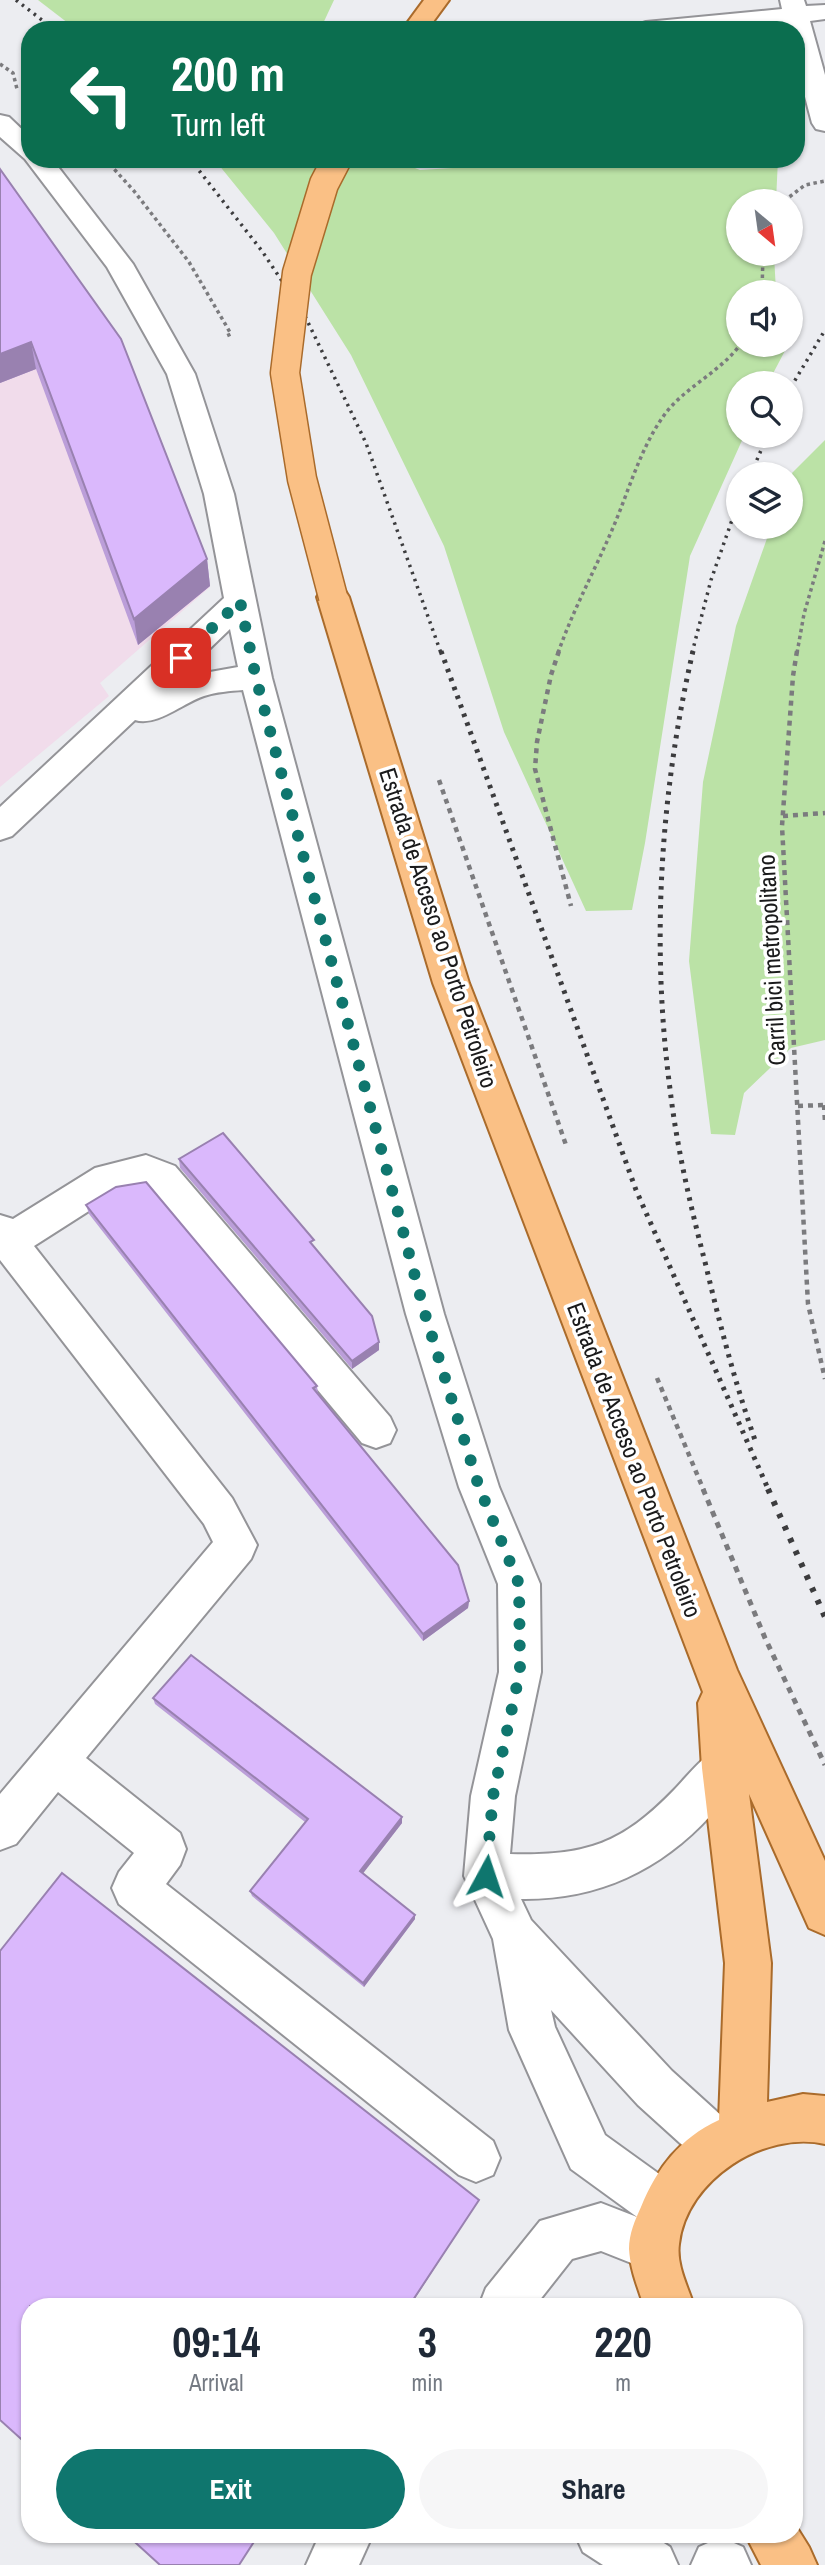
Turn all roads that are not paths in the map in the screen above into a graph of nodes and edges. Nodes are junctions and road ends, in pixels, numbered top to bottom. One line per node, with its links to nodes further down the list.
1 (437, 0): 4 (main road)
2 (794, 7): 3 (street); 5 (street)
3 (825, 12)
4 (421, 21)
5 (704, 21)
6 (805, 48): 7 (street)
7 (825, 123)
8 (0, 124): 9 (street)
9 (21, 144)
10 (44, 168): 12 (street)
11 (332, 168): 18 (main road, Estrada de Acceso ao Porto Petroleiro, bridge)
12 (240, 601): 13 (street); 14 (street)
13 (256, 678): 14 (street); 22 (street)
14 (101, 734): 15 (street)
15 (0, 827)
16 (4, 1236): 17 (street); 19 (street)
17 (376, 1430)
18 (718, 1676): 20 (main road, Estrada de Acceso ao Porto Petroleiro); 23 (main road, Estrada de Acceso ao Porto Petroleiro)
19 (56, 1762): 21 (street); 27 (street)
20 (724, 1768): 22 (street); 26 (main road, Estrada de Acceso ao Porto Petroleiro)
21 (0, 1828)
22 (486, 1876): 24 (street)
23 (825, 1912)
24 (515, 1936): 26 (street); 28 (street)
25 (825, 2120): 26 (main road)
26 (730, 2139): 28 (main road)
27 (475, 2158)
28 (658, 2227): 29 (street); 30 (main road)
29 (510, 2298)
30 (667, 2298)
31 (343, 2543): 34 (street)
32 (616, 2543): 35 (street)
33 (777, 2543): 38 (main road)
34 (332, 2565)
35 (652, 2565)
36 (717, 2565): 37 (street)
37 (725, 2565)
38 (791, 2565)

